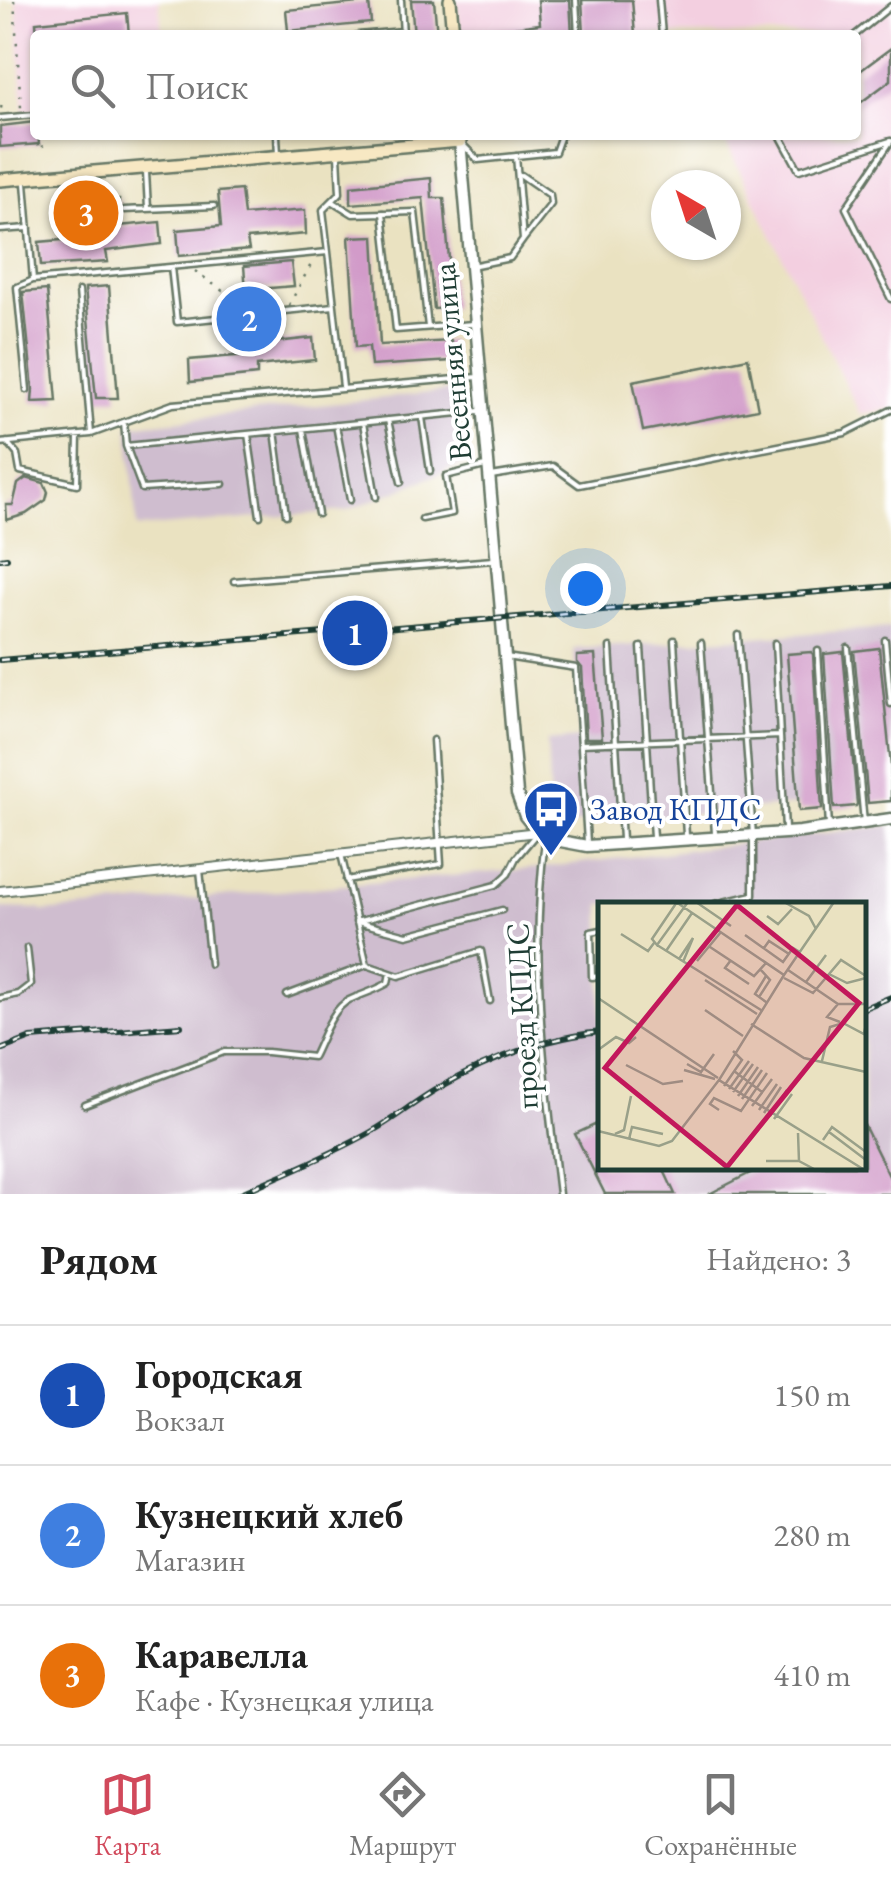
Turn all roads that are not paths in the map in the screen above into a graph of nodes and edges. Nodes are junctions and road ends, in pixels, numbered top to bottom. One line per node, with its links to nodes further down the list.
1 (400, 0): 6 (lane)
2 (450, 0): 7 (main road)
3 (576, 0): 8 (lane)
4 (659, 0): 9 (lane)
5 (891, 6): 10 (lane)
6 (403, 30)
7 (453, 30)
8 (578, 30)
9 (662, 30)
10 (861, 30)
11 (30, 115): 12 (lane)
12 (0, 118)
13 (277, 140): 21 (lane)
14 (441, 140): 20 (main road)
15 (460, 140): 36 (street, Весенняя улица)
16 (462, 140): 22 (lane)
17 (560, 140): 22 (lane)
18 (783, 140): 19 (lane)
19 (891, 141): 40 (lane)
20 (337, 151): 21 (main road); 27 (lane)
21 (278, 156): 23 (main road)
22 (516, 156): 24 (lane)
23 (146, 168): 25 (main road); 29 (lane)
24 (518, 174): 34 (lane); 34 (lane)
25 (25, 178): 26 (main road); 32 (lane)
26 (0, 180)
27 (332, 201): 31 (lane); 35 (lane)
28 (214, 206): 29 (lane)
29 (148, 209): 30 (lane)
30 (124, 210)
31 (383, 213): 43 (lane); 43 (lane)
32 (29, 228): 33 (lane); 38 (lane)
33 (0, 230)
34 (523, 240): 36 (lane)
35 (328, 252): 37 (lane); 41 (lane)
36 (471, 266): 42 (street, Весенняя улица)
37 (171, 267): 38 (lane); 41 (lane)
38 (33, 280): 46 (lane)
39 (79, 290): 56 (lane)
40 (891, 299)
41 (334, 306): 45 (lane)
42 (476, 324): 43 (lane); 44 (street, Весенняя улица)
43 (428, 327)
44 (481, 376): 45 (lane); 48 (street, Весенняя улица)
45 (343, 388): 51 (lane)
46 (27, 390)
47 (891, 410): 61 (lane)
48 (484, 411): 49 (lane); 61 (street, Весенняя улица)
49 (422, 417): 50 (lane); 62 (lane)
50 (388, 420): 52 (lane); 63 (lane)
51 (124, 422): 56 (lane); 60 (lane)
52 (363, 423): 53 (lane); 65 (lane)
53 (336, 426): 54 (lane); 66 (lane)
54 (303, 428): 55 (lane); 67 (lane)
55 (274, 431): 57 (lane); 68 (lane)
56 (91, 434): 58 (lane)
57 (248, 434): 60 (lane); 69 (lane)
58 (78, 435): 59 (lane); 59 (lane)
59 (4, 442)
60 (126, 446): 64 (lane)
61 (490, 470): 70 (lane); 71 (street, Весенняя улица)
62 (430, 471)
63 (401, 482)
64 (223, 484)
65 (376, 497)
66 (350, 500)
67 (318, 514)
68 (286, 515)
69 (260, 516)
70 (422, 519)
71 (498, 559): 72 (lane); 82 (street, Весенняя улица)
72 (234, 580)
73 (738, 635): 85 (lane)
74 (674, 640): 88 (lane)
75 (885, 640): 83 (lane)
76 (702, 642): 86 (lane)
77 (774, 643): 84 (lane)
78 (641, 647): 89 (lane)
79 (610, 648): 90 (lane)
80 (848, 648): 93 (lane)
81 (818, 651): 94 (lane)
82 (506, 656): 91 (lane); 96 (street, Весенняя улица)
83 (891, 704)
84 (780, 736): 85 (lane); 95 (lane)
85 (745, 738): 86 (lane); 97 (lane)
86 (707, 739): 88 (lane); 98 (lane)
87 (434, 740): 101 (lane)
88 (681, 740): 89 (lane); 99 (lane)
89 (648, 742): 90 (lane); 100 (lane)
90 (616, 743): 91 (lane); 102 (lane)
91 (581, 744): 103 (lane)
92 (891, 819): 93 (street)
93 (864, 823): 94 (street)
94 (830, 828): 95 (street)
95 (785, 833): 97 (street)
96 (542, 834): 101 (street); 103 (street); 110 (lane); 121 (lane, проезд КПДС)
97 (753, 836): 98 (street); 108 (lane)
98 (716, 838): 99 (street)
99 (686, 840): 100 (street)
100 (653, 842): 102 (street)
101 (440, 843): 104 (street); 106 (lane)
102 (622, 844): 103 (street)
103 (587, 846)
104 (341, 854): 105 (street); 106 (lane)
105 (200, 870): 107 (street); 113 (lane)
106 (346, 880): 110 (lane)
107 (0, 892)
108 (723, 902)
109 (502, 910): 110 (lane)
110 (356, 922): 114 (lane)
111 (598, 931): 116 (lane)
112 (27, 948): 118 (lane)
113 (210, 964)
114 (367, 965): 115 (lane); 117 (lane)
115 (390, 973): 119 (lane); 120 (lane)
116 (598, 976)
117 (287, 994)
118 (0, 998)
119 (490, 1000)
120 (85, 1104)
121 (559, 1194)

